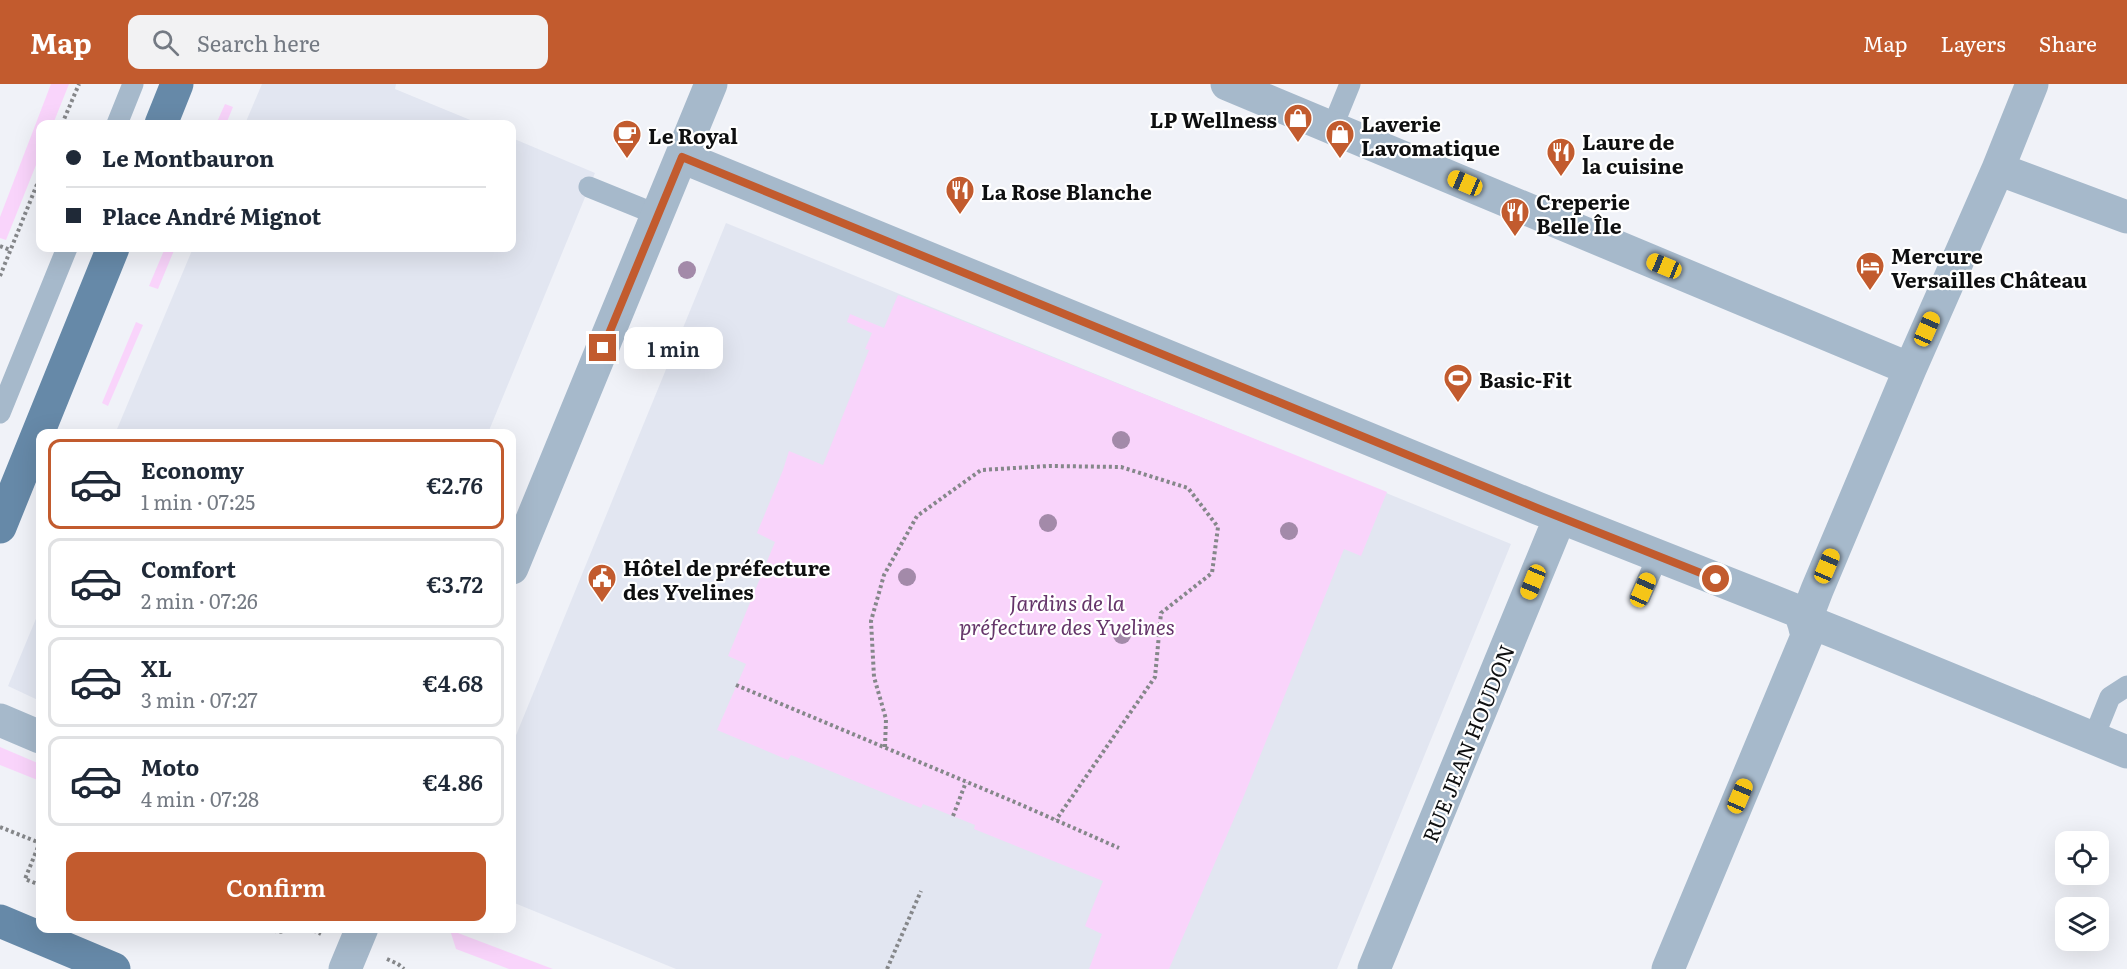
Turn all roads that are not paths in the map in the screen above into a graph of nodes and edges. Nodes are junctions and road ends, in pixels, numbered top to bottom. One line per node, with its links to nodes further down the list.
1 (133, 84): 7 (lane)
2 (177, 84): 8 (main road)
3 (711, 84): 10 (street)
4 (1227, 84): 9 (street)
5 (1350, 84): 9 (lane)
6 (2032, 84): 11 (street)
7 (119, 120)
8 (163, 120)
9 (1332, 128): 17 (street)
10 (682, 157): 13 (street); 21 (street)
11 (1998, 169): 14 (street); 17 (street)
12 (589, 187): 13 (lane)
13 (658, 215): 24 (street)
14 (2127, 217)
15 (65, 252): 18 (lane)
16 (110, 252): 19 (main road)
17 (1910, 369): 26 (street)
18 (0, 413)
19 (39, 429)
20 (36, 437): 22 (main road)
21 (1560, 518): 23 (street); 36 (street, RUE JEAN HOUDON)
22 (0, 527)
23 (1658, 556): 25 (lane); 26 (street)
24 (516, 558)
25 (1640, 597)
26 (1804, 624): 30 (street); 37 (street)
27 (2127, 686): 30 (lane)
28 (0, 720): 29 (street)
29 (36, 735)
30 (2093, 740): 31 (street)
31 (2127, 752)
32 (0, 921): 34 (main road)
33 (360, 933): 35 (street)
34 (114, 969)
35 (345, 969)
36 (1374, 969)
37 (1668, 969)

